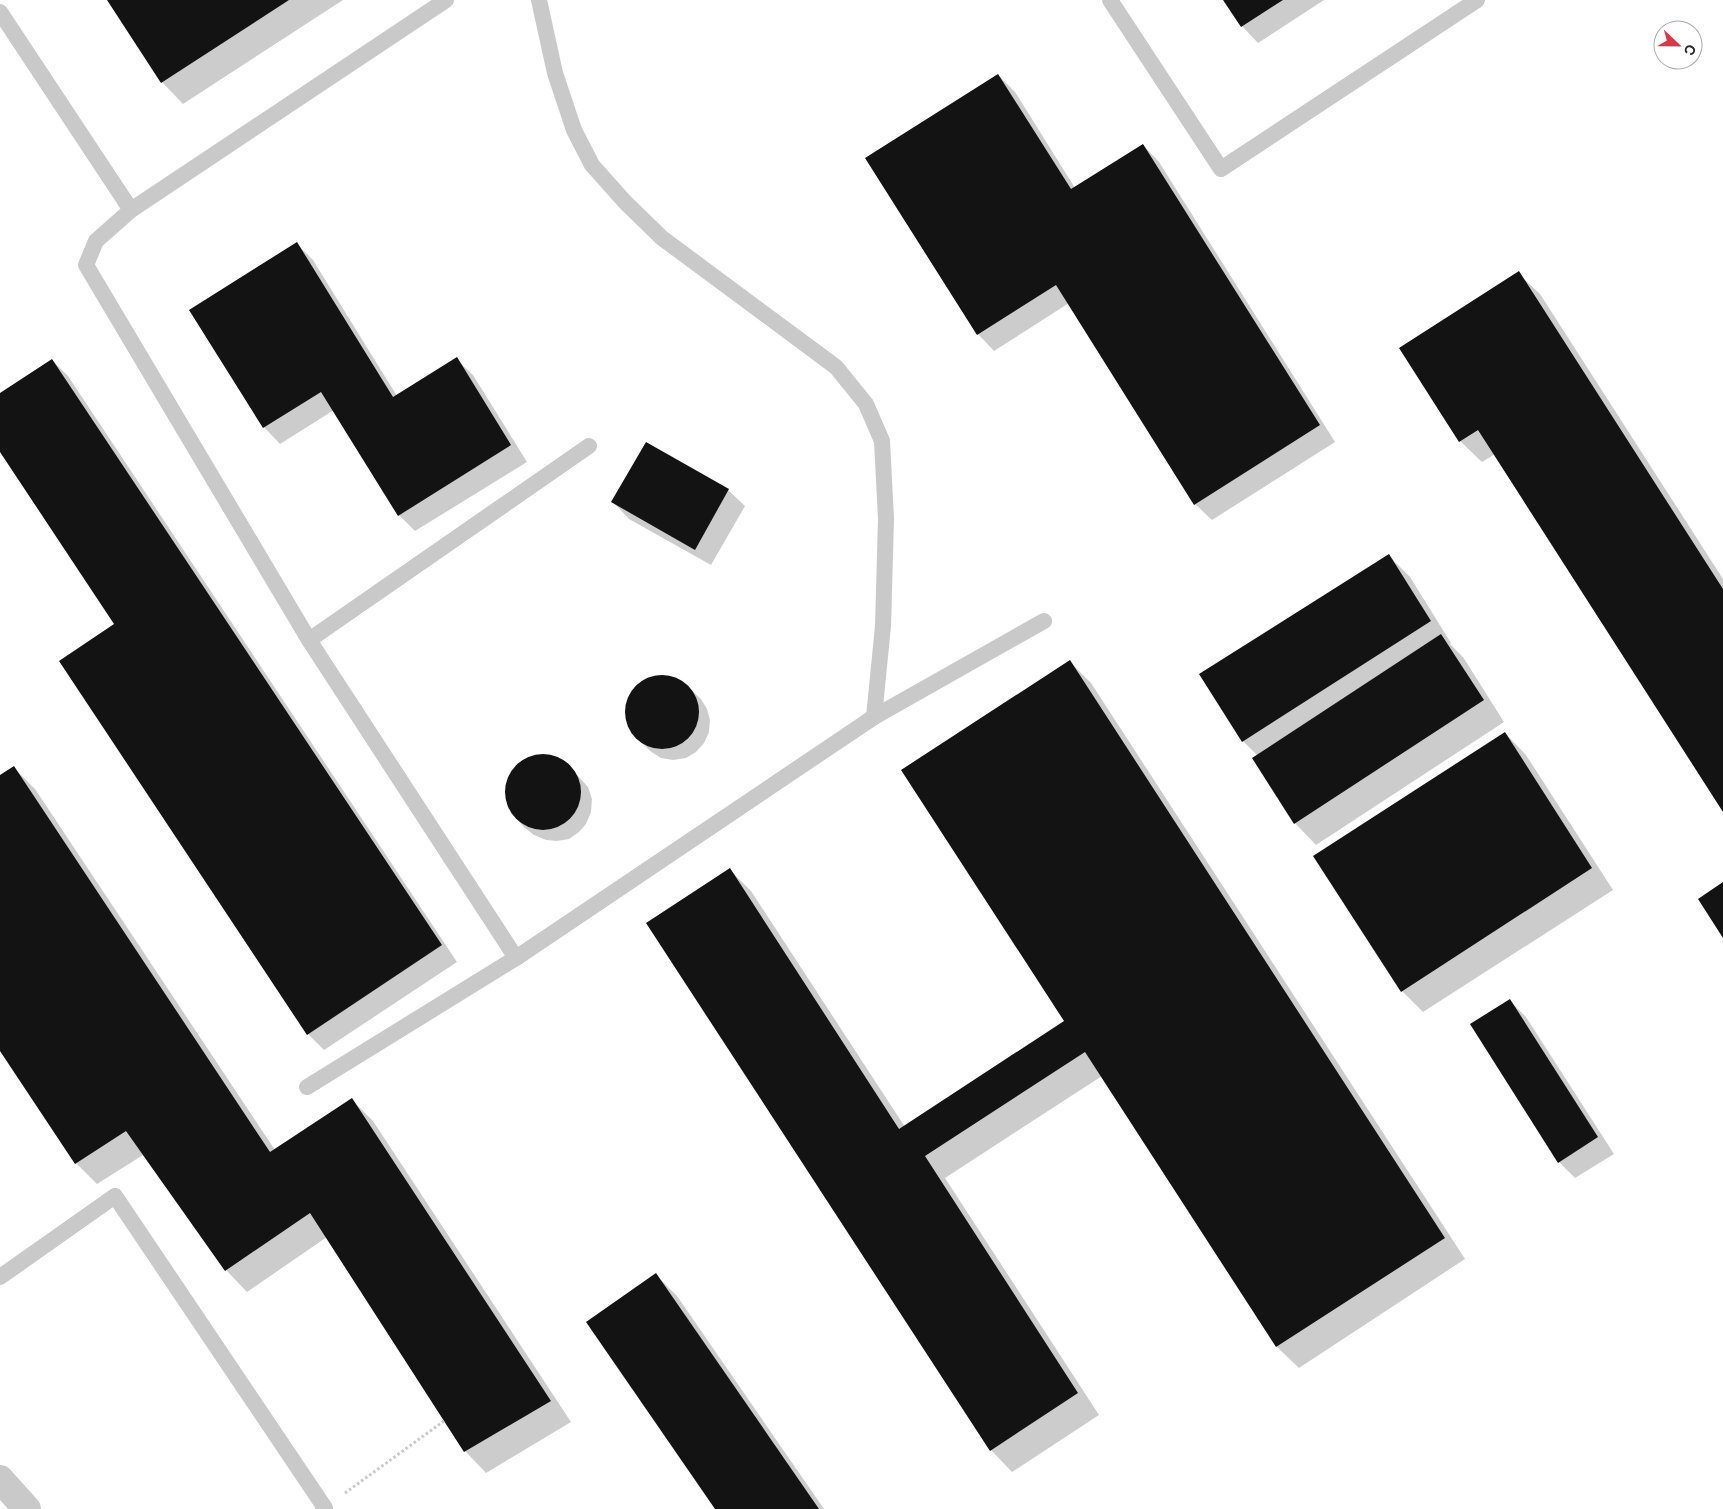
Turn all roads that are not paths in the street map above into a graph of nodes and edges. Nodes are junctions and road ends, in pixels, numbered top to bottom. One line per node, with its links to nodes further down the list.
1 (446, 0): 6 (lane)
2 (539, 0): 10 (lane)
3 (1110, 0): 4 (lane)
4 (1477, 0)
5 (0, 12): 6 (lane)
6 (131, 210): 9 (lane)
7 (590, 446): 9 (lane)
8 (1044, 622): 10 (lane)
9 (308, 640): 11 (lane)
10 (874, 717): 11 (lane)
11 (516, 958): 12 (lane)
12 (307, 1087)
13 (0, 1277): 15 (lane)
14 (0, 1479): 16 (street)
15 (324, 1508)
16 (28, 1509)

